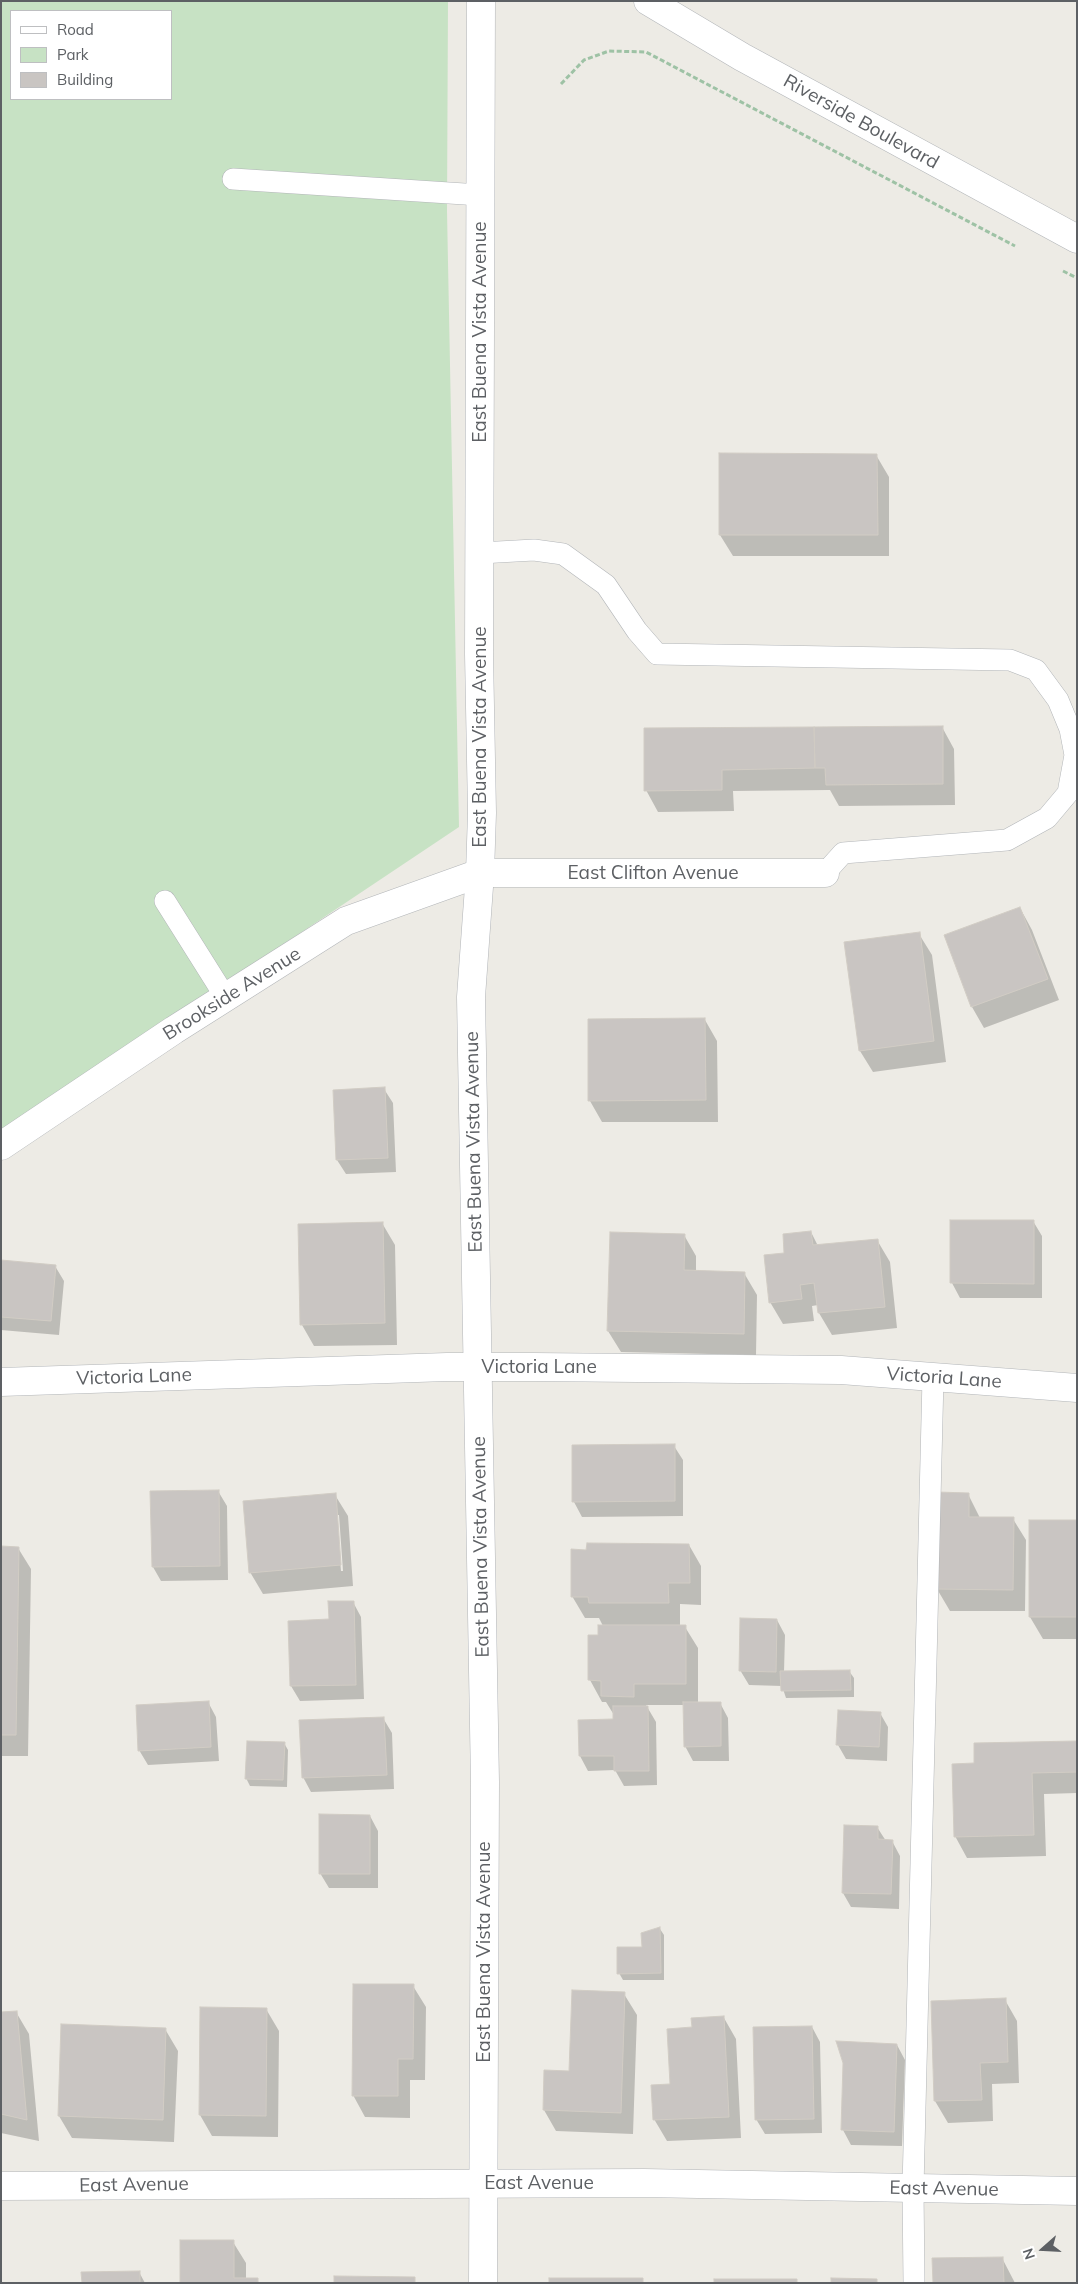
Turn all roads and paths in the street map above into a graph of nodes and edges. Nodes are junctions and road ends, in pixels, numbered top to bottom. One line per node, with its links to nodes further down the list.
1 (481, 1): 5 (street, East Buena Vista Avenue)
2 (648, 1): 6 (street, Riverside Boulevard)
3 (561, 84): 7 (path)
4 (233, 180): 5 (lane)
5 (480, 195): 10 (street, East Buena Vista Avenue)
6 (1077, 240)
7 (1024, 250)
8 (1059, 269): 9 (path)
9 (1077, 278)
10 (480, 553): 11 (lane); 12 (street, East Buena Vista Avenue)
11 (825, 873): 12 (street, East Clifton Avenue)
12 (480, 874): 14 (street, Brookside Avenue); 16 (street, East Buena Vista Avenue)
13 (164, 900): 14 (lane)
14 (226, 998): 15 (street, Brookside Avenue)
15 (1, 1146)
16 (478, 1367): 17 (street, Victoria Lane); 18 (street, Victoria Lane); 20 (street, East Buena Vista Avenue)
17 (933, 1378): 19 (street, Victoria Lane); 22 (lane)
18 (1, 1382)
19 (1077, 1388)
20 (484, 2183): 21 (street, East Avenue); 22 (street, East Avenue); 24 (street, East Buena Vista Avenue)
21 (1, 2186)
22 (913, 2188): 23 (street, East Avenue); 25 (lane)
23 (1077, 2191)
24 (483, 2283)
25 (914, 2283)

